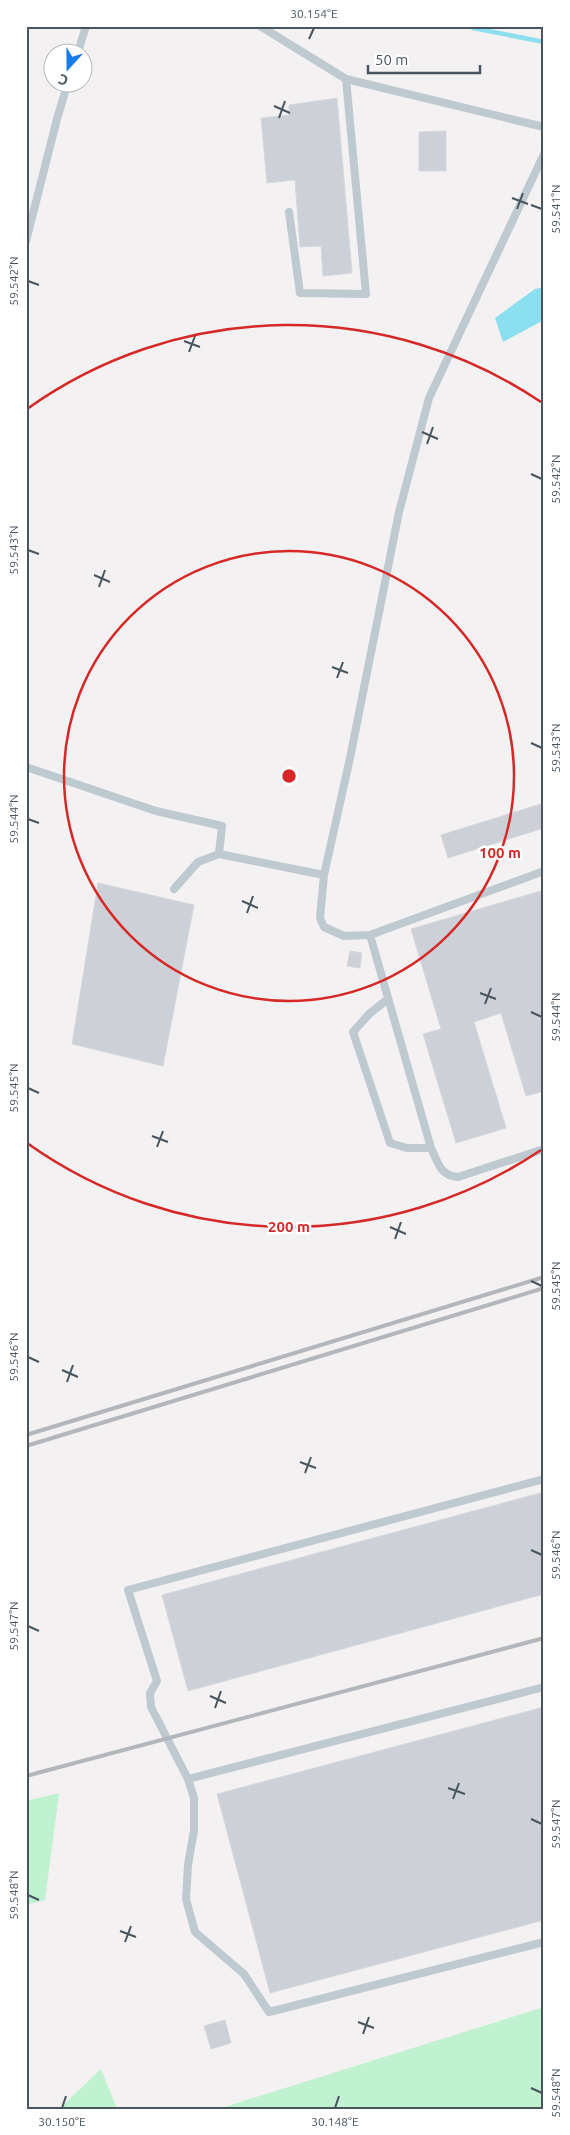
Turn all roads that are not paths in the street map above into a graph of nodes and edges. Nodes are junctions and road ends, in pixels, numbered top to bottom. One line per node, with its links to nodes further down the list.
1 (86, 26): 3 (lane)
2 (260, 26): 4 (lane)
3 (81, 42)
4 (346, 78): 6 (lane); 8 (lane)
5 (65, 92): 9 (lane)
6 (544, 127)
7 (544, 154): 13 (lane)
8 (289, 212)
9 (26, 241)
10 (26, 767): 11 (lane)
11 (219, 854): 13 (lane); 14 (lane)
12 (544, 871): 15 (lane)
13 (324, 875): 15 (lane)
14 (174, 889)
15 (370, 935): 16 (lane)
16 (388, 999): 17 (lane); 17 (lane)
17 (431, 1148): 18 (lane)
18 (544, 1149)
19 (544, 1479): 21 (lane)
20 (544, 1687): 21 (lane)
21 (188, 1779): 22 (lane)
22 (544, 1942)

